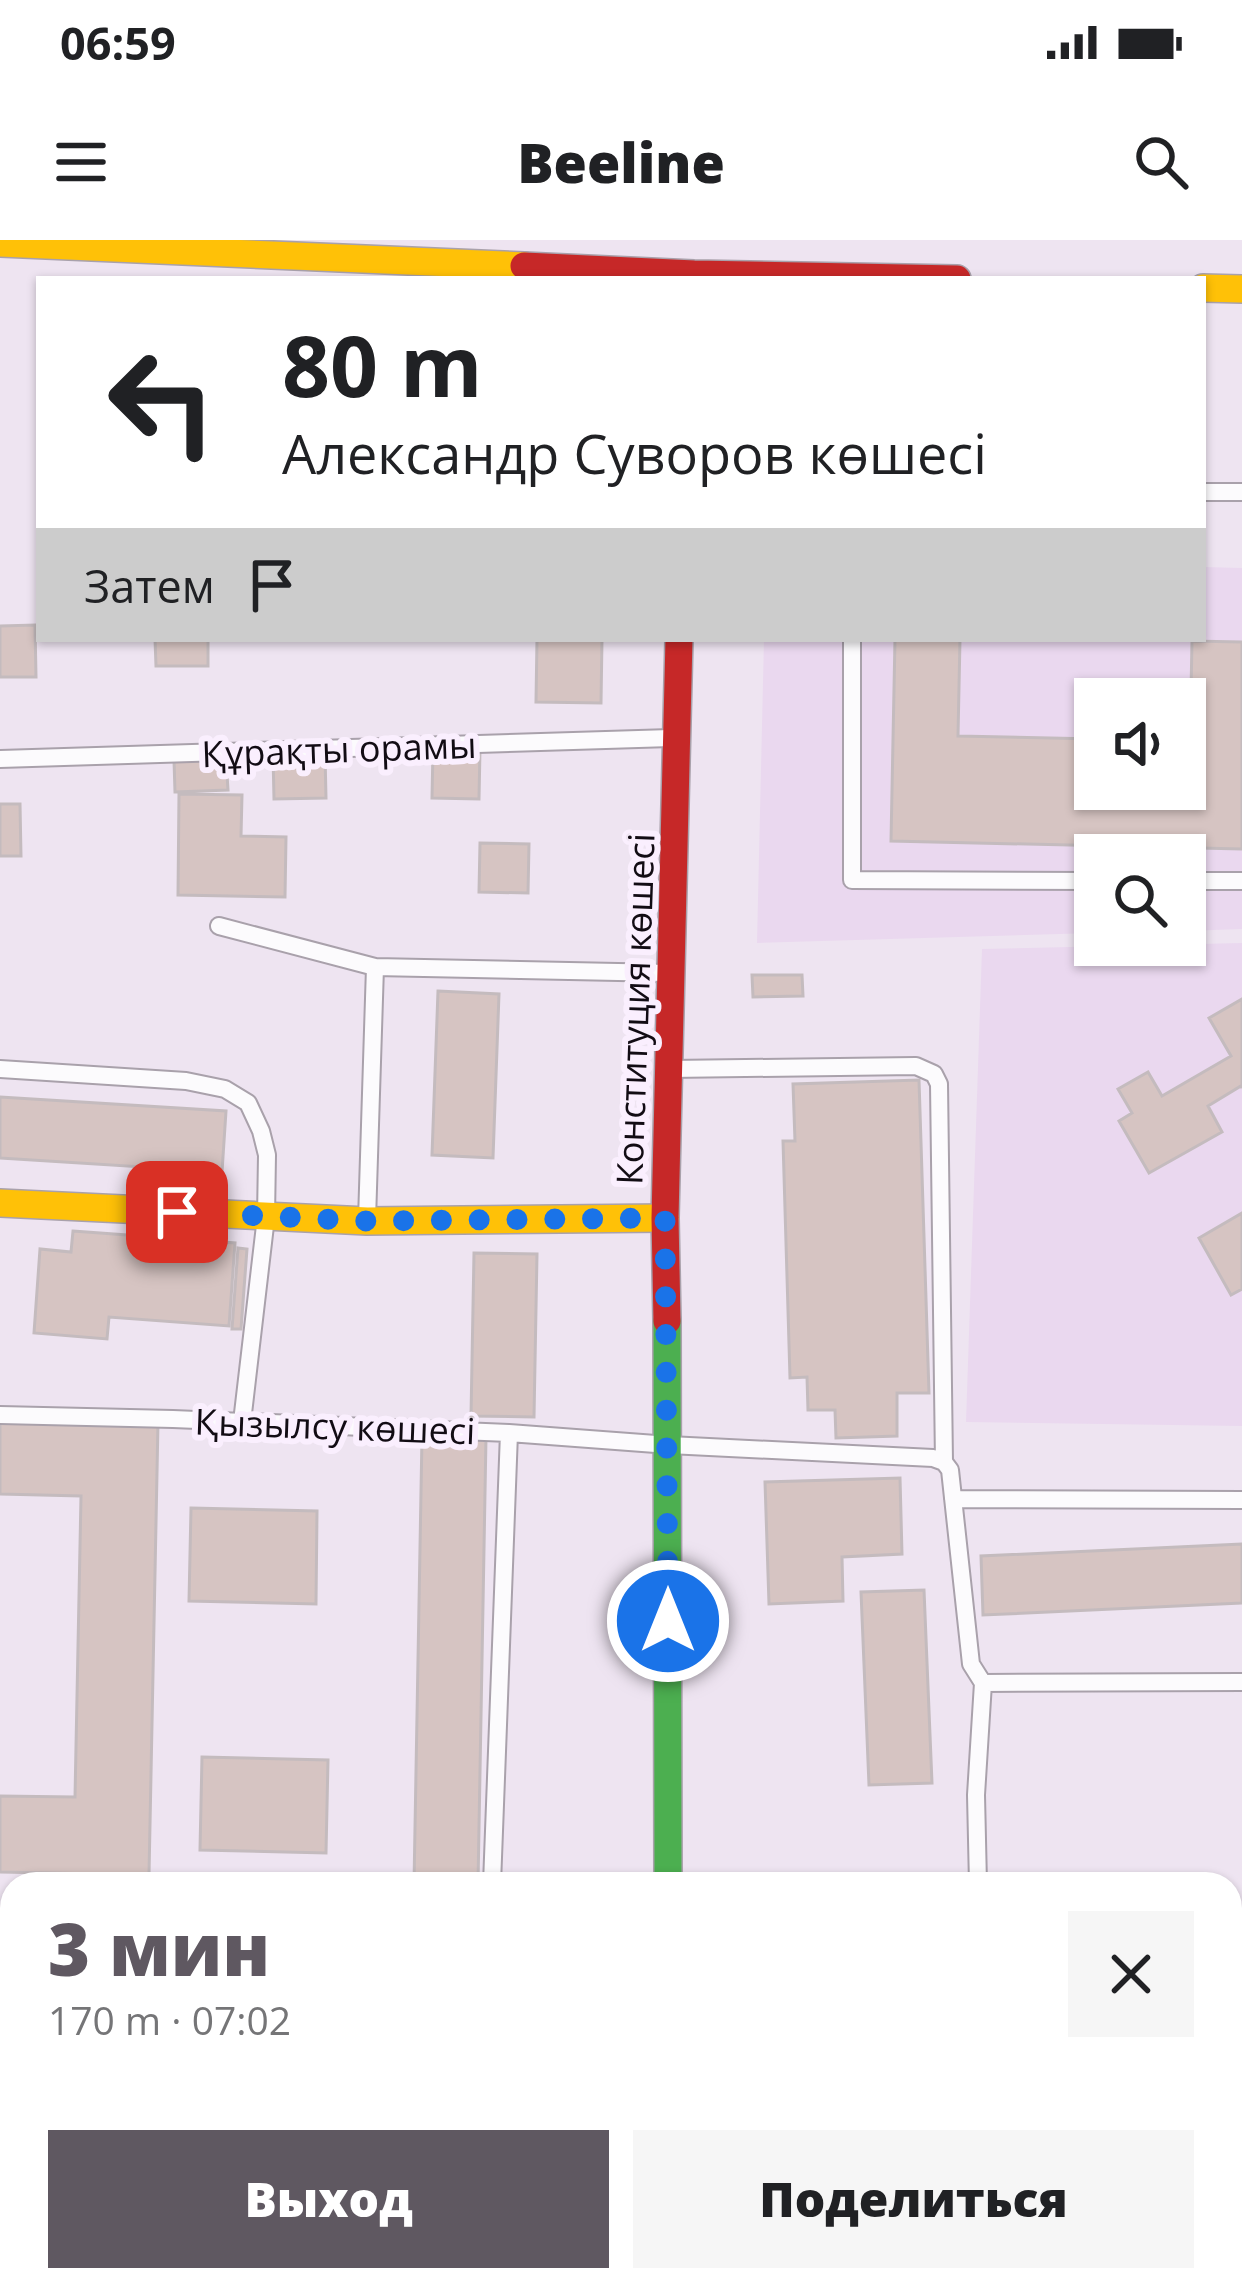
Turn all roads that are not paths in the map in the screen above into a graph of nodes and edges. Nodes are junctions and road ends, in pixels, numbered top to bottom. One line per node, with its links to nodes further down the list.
1 (694, 240): 4 (main road)
2 (0, 243): 3 (main road)
3 (295, 248): 4 (main road)
4 (694, 276)
5 (1206, 288): 6 (main road)
6 (1242, 290)
7 (1206, 492): 8 (lane)
8 (1242, 492)
9 (679, 642): 11 (main road, Конституция көшесі)
10 (852, 642): 13 (lane)
11 (678, 738): 12 (lane, Құрақты орамы); 18 (main road, Конституция көшесі)
12 (0, 759)
13 (1074, 881)
14 (1206, 881): 15 (lane)
15 (1242, 881)
16 (219, 926): 17 (lane)
17 (375, 968): 18 (lane); 24 (lane)
18 (672, 973): 20 (main road, Конституция көшесі)
19 (0, 1069): 22 (lane)
20 (669, 1069): 23 (main road, Конституция көшесі); 29 (lane)
21 (0, 1203): 22 (main road)
22 (266, 1217): 24 (main road); 26 (lane)
23 (665, 1218): 24 (main road); 28 (main road, Конституция көшесі)
24 (367, 1221)
25 (0, 1415): 26 (lane, Қызылсу көшесі)
26 (242, 1422): 27 (lane, Қызылсу көшесі)
27 (509, 1433): 28 (lane, Қызылсу көшесі); 34 (lane)
28 (669, 1445): 29 (lane, Қызылсу көшесі); 35 (main road, Конституция көшесі)
29 (944, 1462): 30 (lane)
30 (953, 1499): 31 (lane); 33 (lane)
31 (1242, 1500)
32 (1242, 1682): 33 (lane)
33 (983, 1683): 36 (lane)
34 (492, 1872)
35 (668, 1872)
36 (978, 1872)

